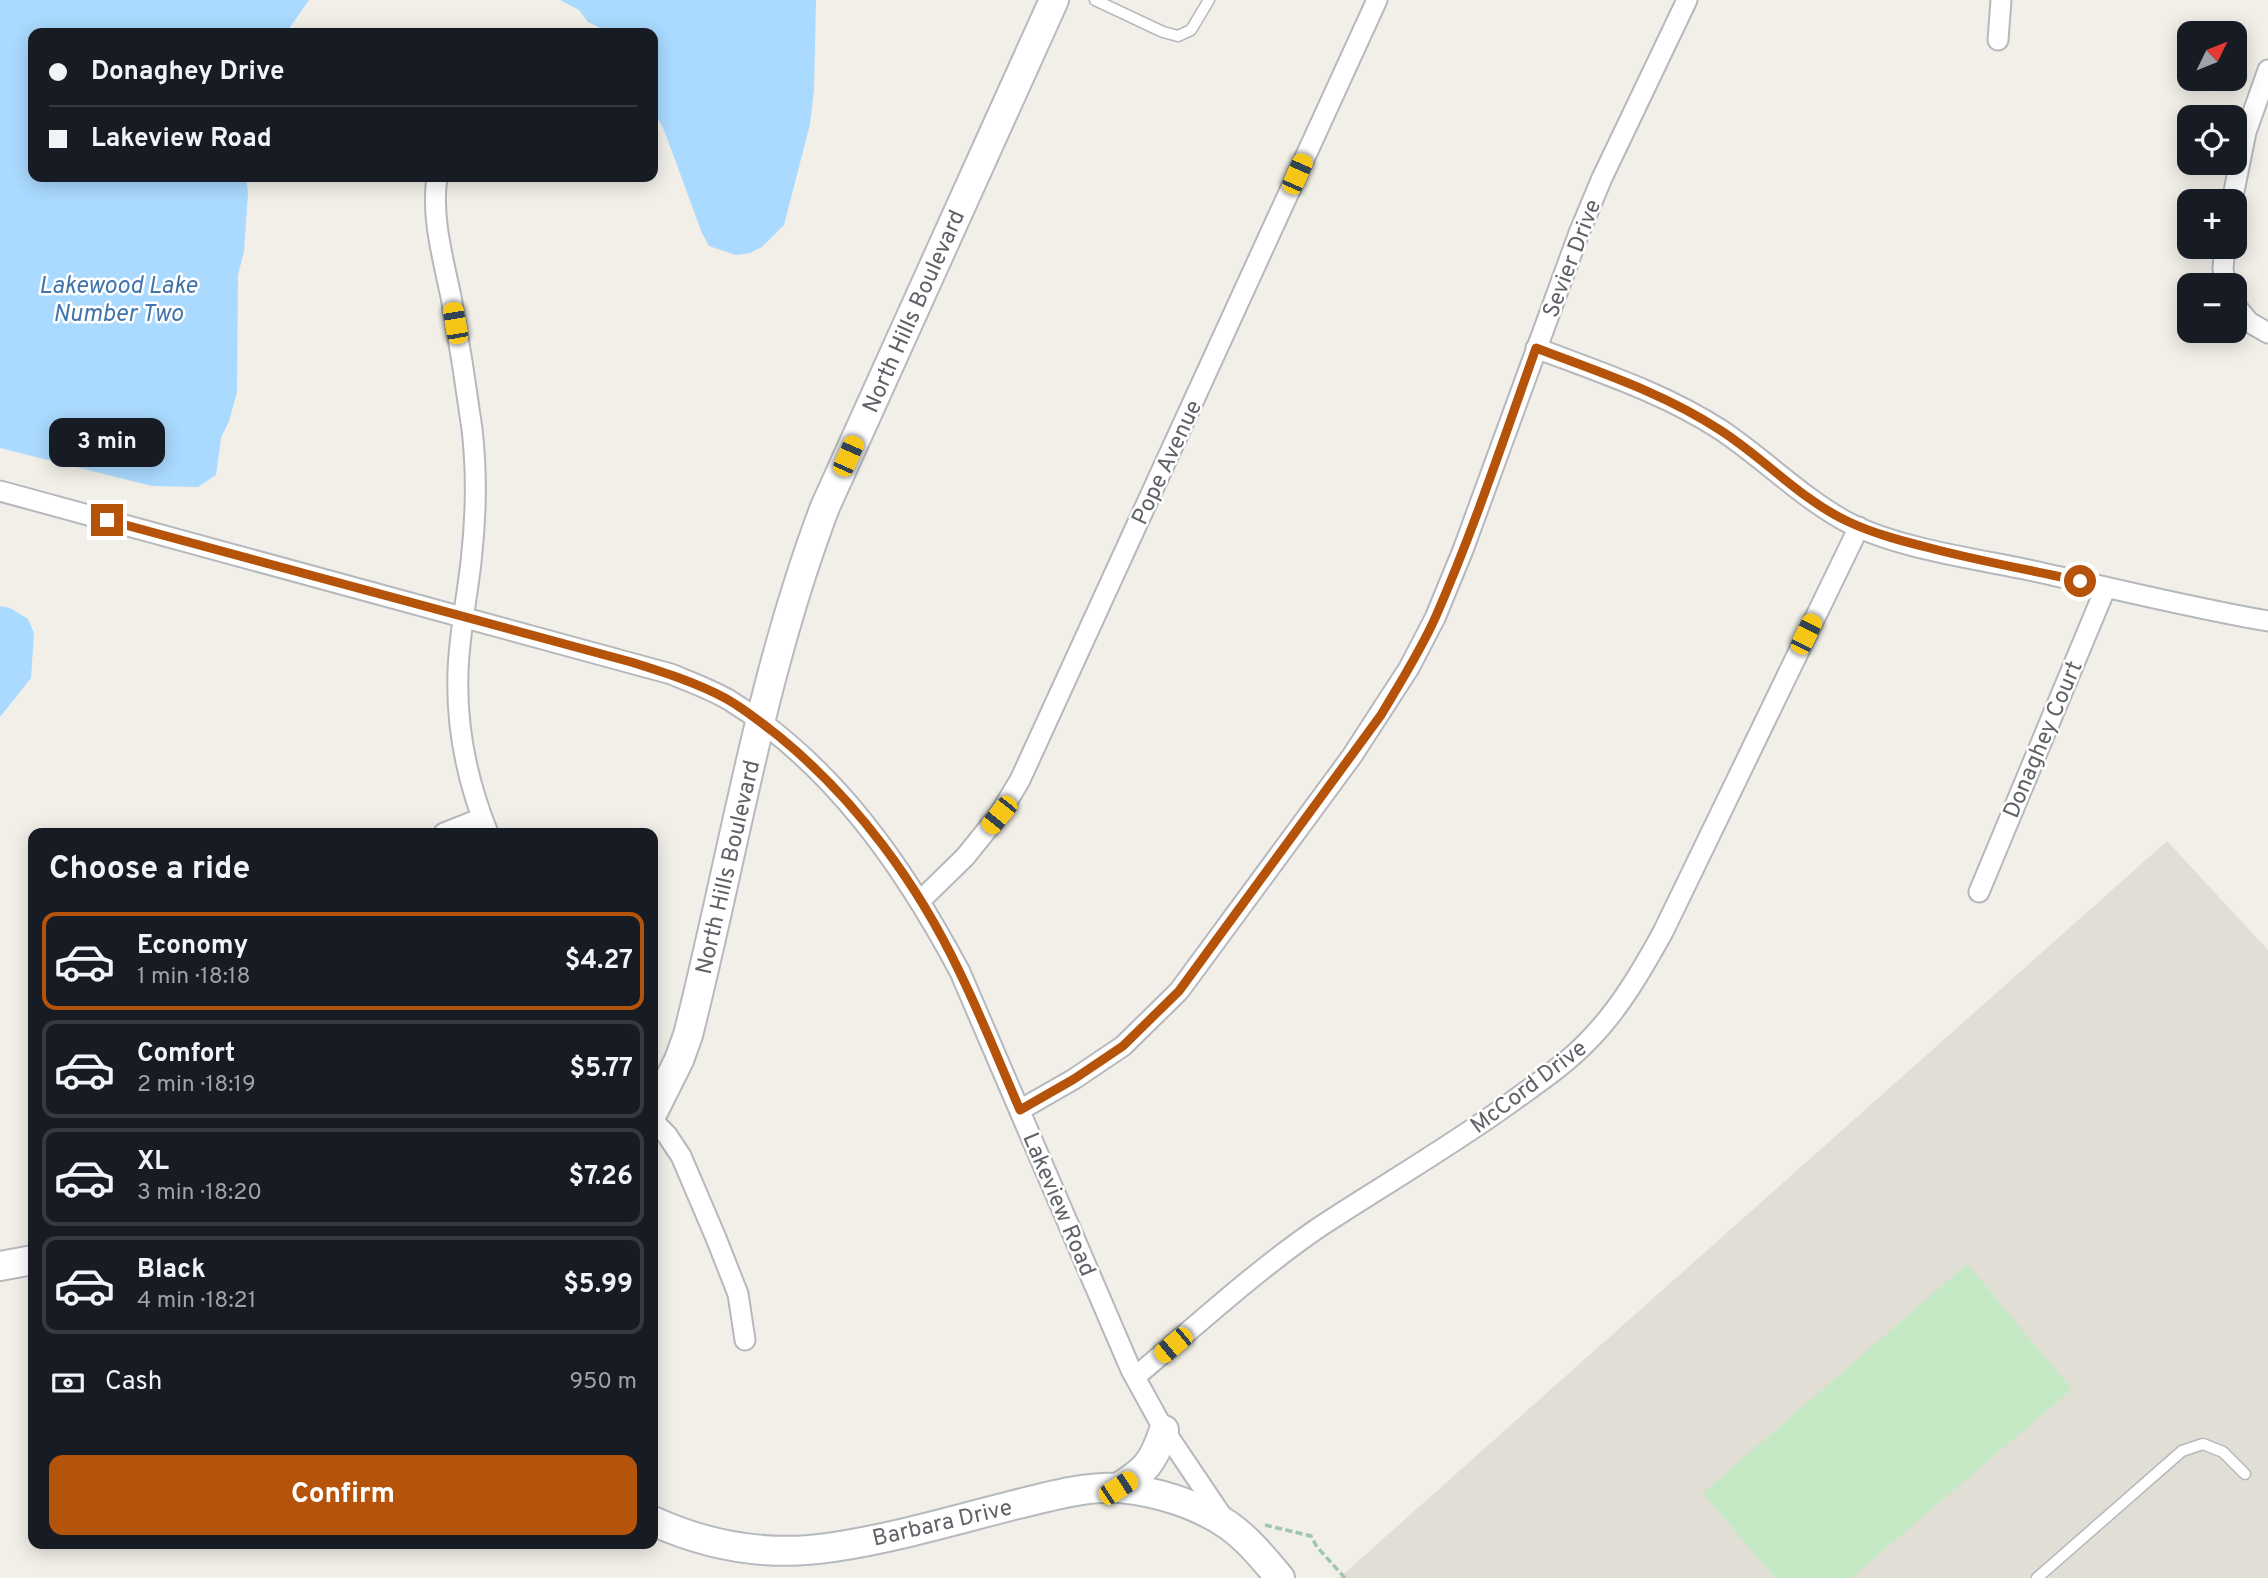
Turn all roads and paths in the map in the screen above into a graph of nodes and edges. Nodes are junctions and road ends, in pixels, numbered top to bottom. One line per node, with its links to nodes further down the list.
1 (1054, 0): 19 (street, North Hills Boulevard)
2 (1095, 0): 3 (lane)
3 (1209, 0)
4 (1377, 0): 22 (street, Pope Avenue)
5 (1687, 0): 13 (street, Sevier Drive)
6 (2001, 0): 7 (street)
7 (1998, 40)
8 (2268, 70): 10 (street)
9 (436, 182): 17 (street)
10 (2234, 189)
11 (2247, 320): 12 (street)
12 (2268, 333)
13 (1536, 348): 15 (street); 24 (street, Sevier Drive)
14 (0, 491): 17 (street, Lakeview Road)
15 (1859, 527): 16 (street); 29 (street, McCord Drive)
16 (2106, 587): 18 (street); 21 (street, Donaghey Court)
17 (464, 617): 19 (street, Lakeview Road); 20 (street)
18 (2268, 621)
19 (760, 721): 22 (street, Lakeview Road); 23 (street, North Hills Boulevard)
20 (485, 826)
21 (1979, 892)
22 (920, 901): 24 (street, Lakeview Road)
23 (658, 1102)
24 (1020, 1110): 29 (street, Lakeview Road)
25 (658, 1126): 28 (street)
26 (28, 1261): 27 (street)
27 (0, 1266)
28 (745, 1340)
29 (1135, 1377): 30 (street, Lakeview Road)
30 (1164, 1430): 32 (street); 34 (street, Lakeview Road)
31 (2245, 1474): 37 (lane)
32 (1118, 1488): 33 (street, Barbara Drive); 34 (street, Barbara Drive)
33 (658, 1523)
34 (1229, 1525): 35 (street, Barbara Drive); 36 (path)
35 (1280, 1578)
36 (1345, 1578)
37 (2037, 1578)

